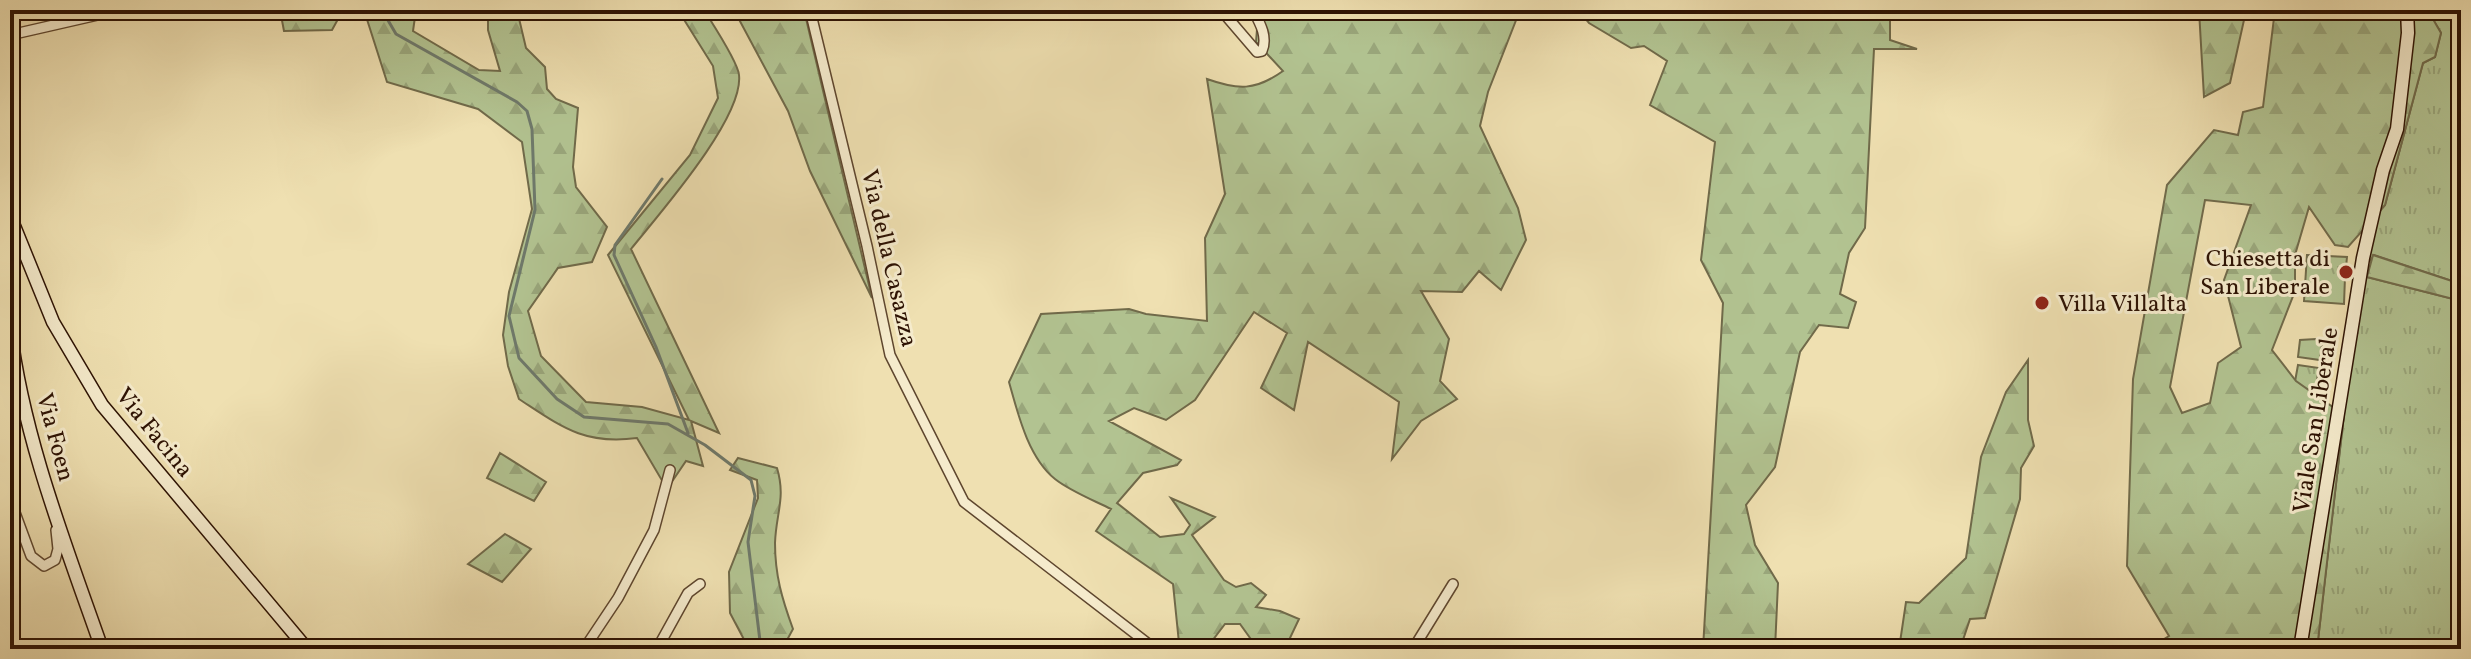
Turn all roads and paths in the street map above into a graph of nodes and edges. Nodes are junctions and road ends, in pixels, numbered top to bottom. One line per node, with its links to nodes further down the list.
1 (810, 10): 18 (street, Via della Casazza)
2 (1221, 10): 3 (street)
3 (1253, 10)
4 (2407, 10): 20 (street, Viale San Liberale)
5 (102, 14): 6 (street)
6 (10, 35)
7 (10, 216): 15 (street, Via Facina)
8 (10, 328): 11 (street, Via Foen)
9 (670, 470): 16 (street)
10 (10, 499): 11 (street, Via Foen)
11 (54, 511): 14 (street, Via Foen)
12 (700, 584): 17 (street)
13 (1453, 584): 19 (street)
14 (102, 649)
15 (307, 649)
16 (584, 649)
17 (657, 649)
18 (1155, 649)
19 (1413, 649)
20 (2300, 649)

